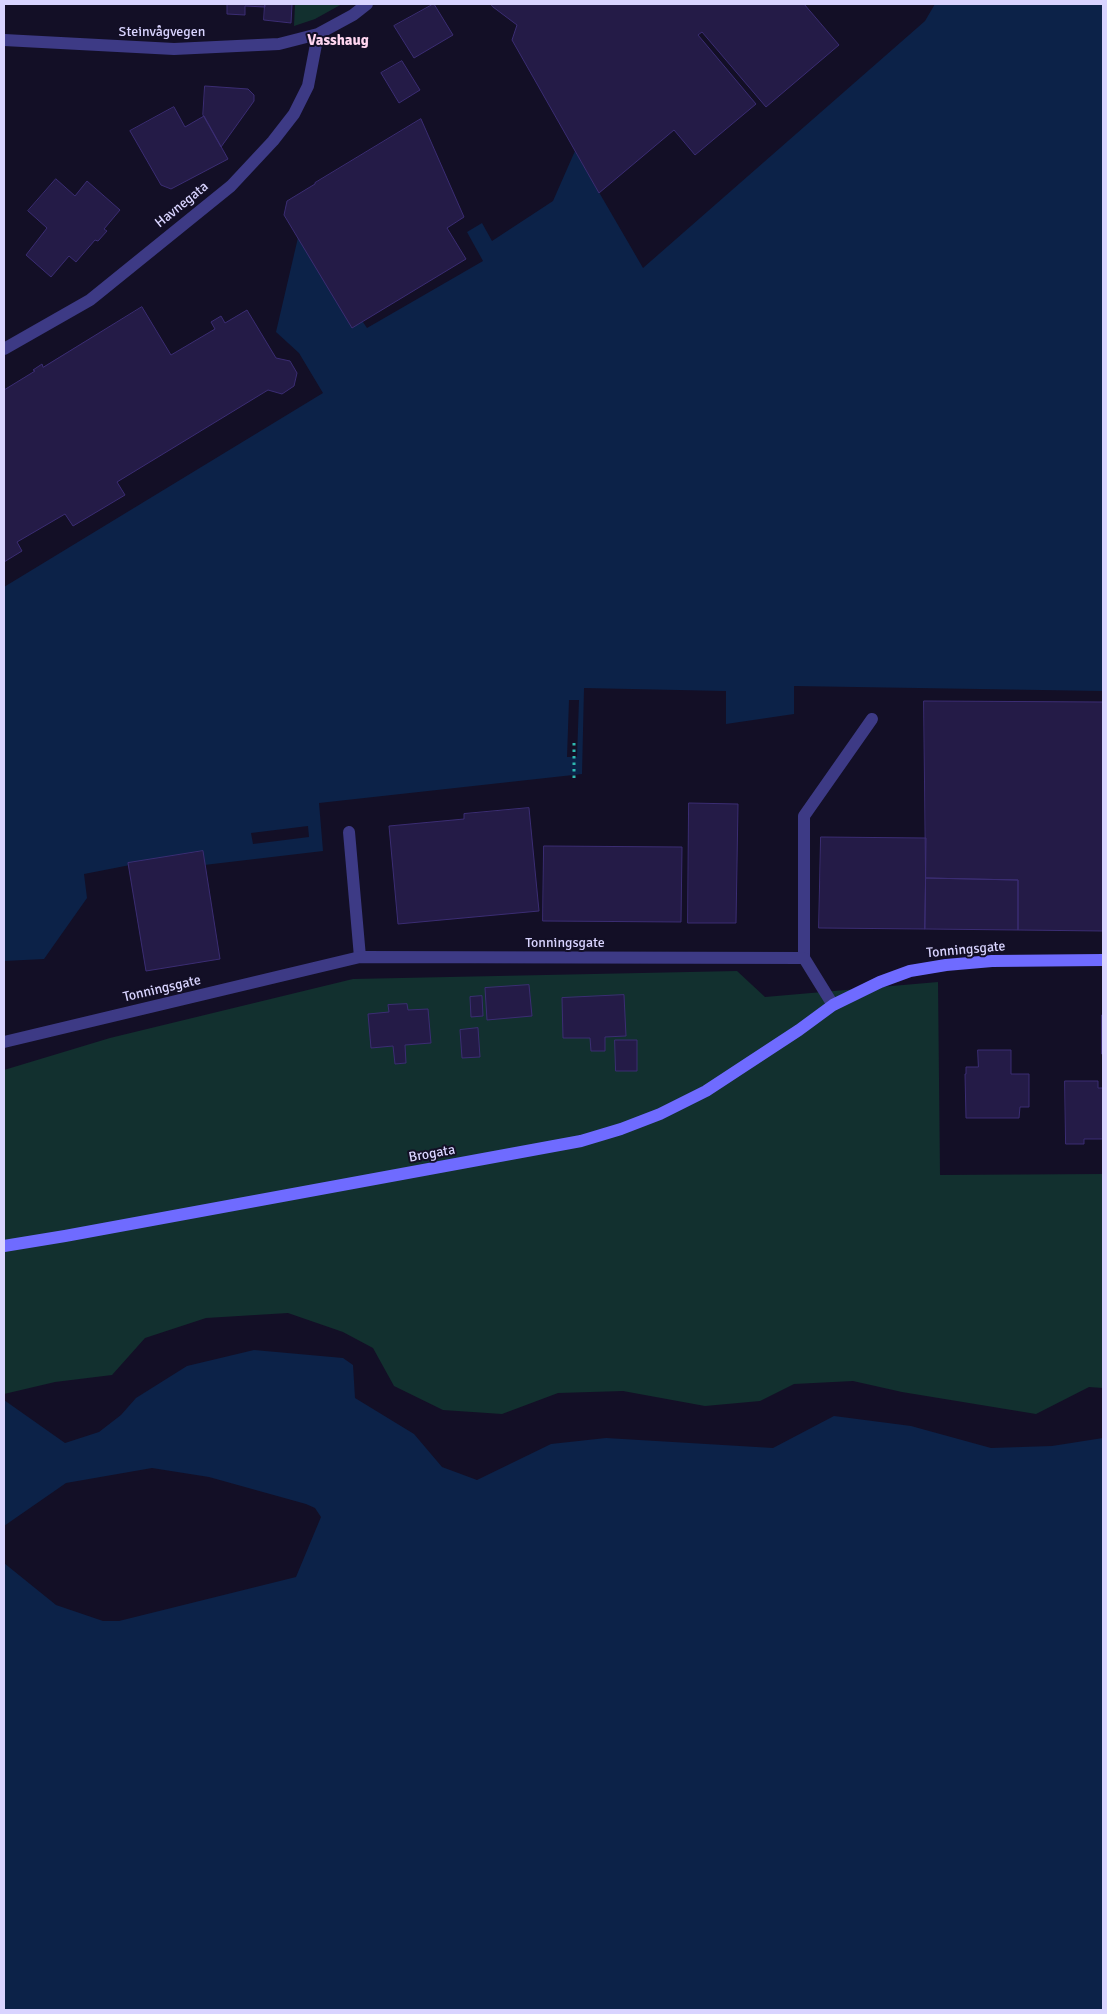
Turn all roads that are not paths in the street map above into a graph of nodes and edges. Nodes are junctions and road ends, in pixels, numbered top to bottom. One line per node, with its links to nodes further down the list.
1 (367, 4): 2 (street, Steinvågvegen)
2 (318, 34): 3 (street, Steinvågvegen); 4 (street, Havnegata)
3 (4, 40)
4 (4, 349)
5 (872, 719): 8 (street)
6 (349, 832): 7 (street)
7 (360, 957): 8 (street, Tonningsgate); 11 (street, Tonningsgate)
8 (804, 958): 10 (street)
9 (1103, 960): 10 (main road, Tonningsgate)
10 (833, 1004): 12 (main road, Brogata)
11 (4, 1042)
12 (4, 1246)

